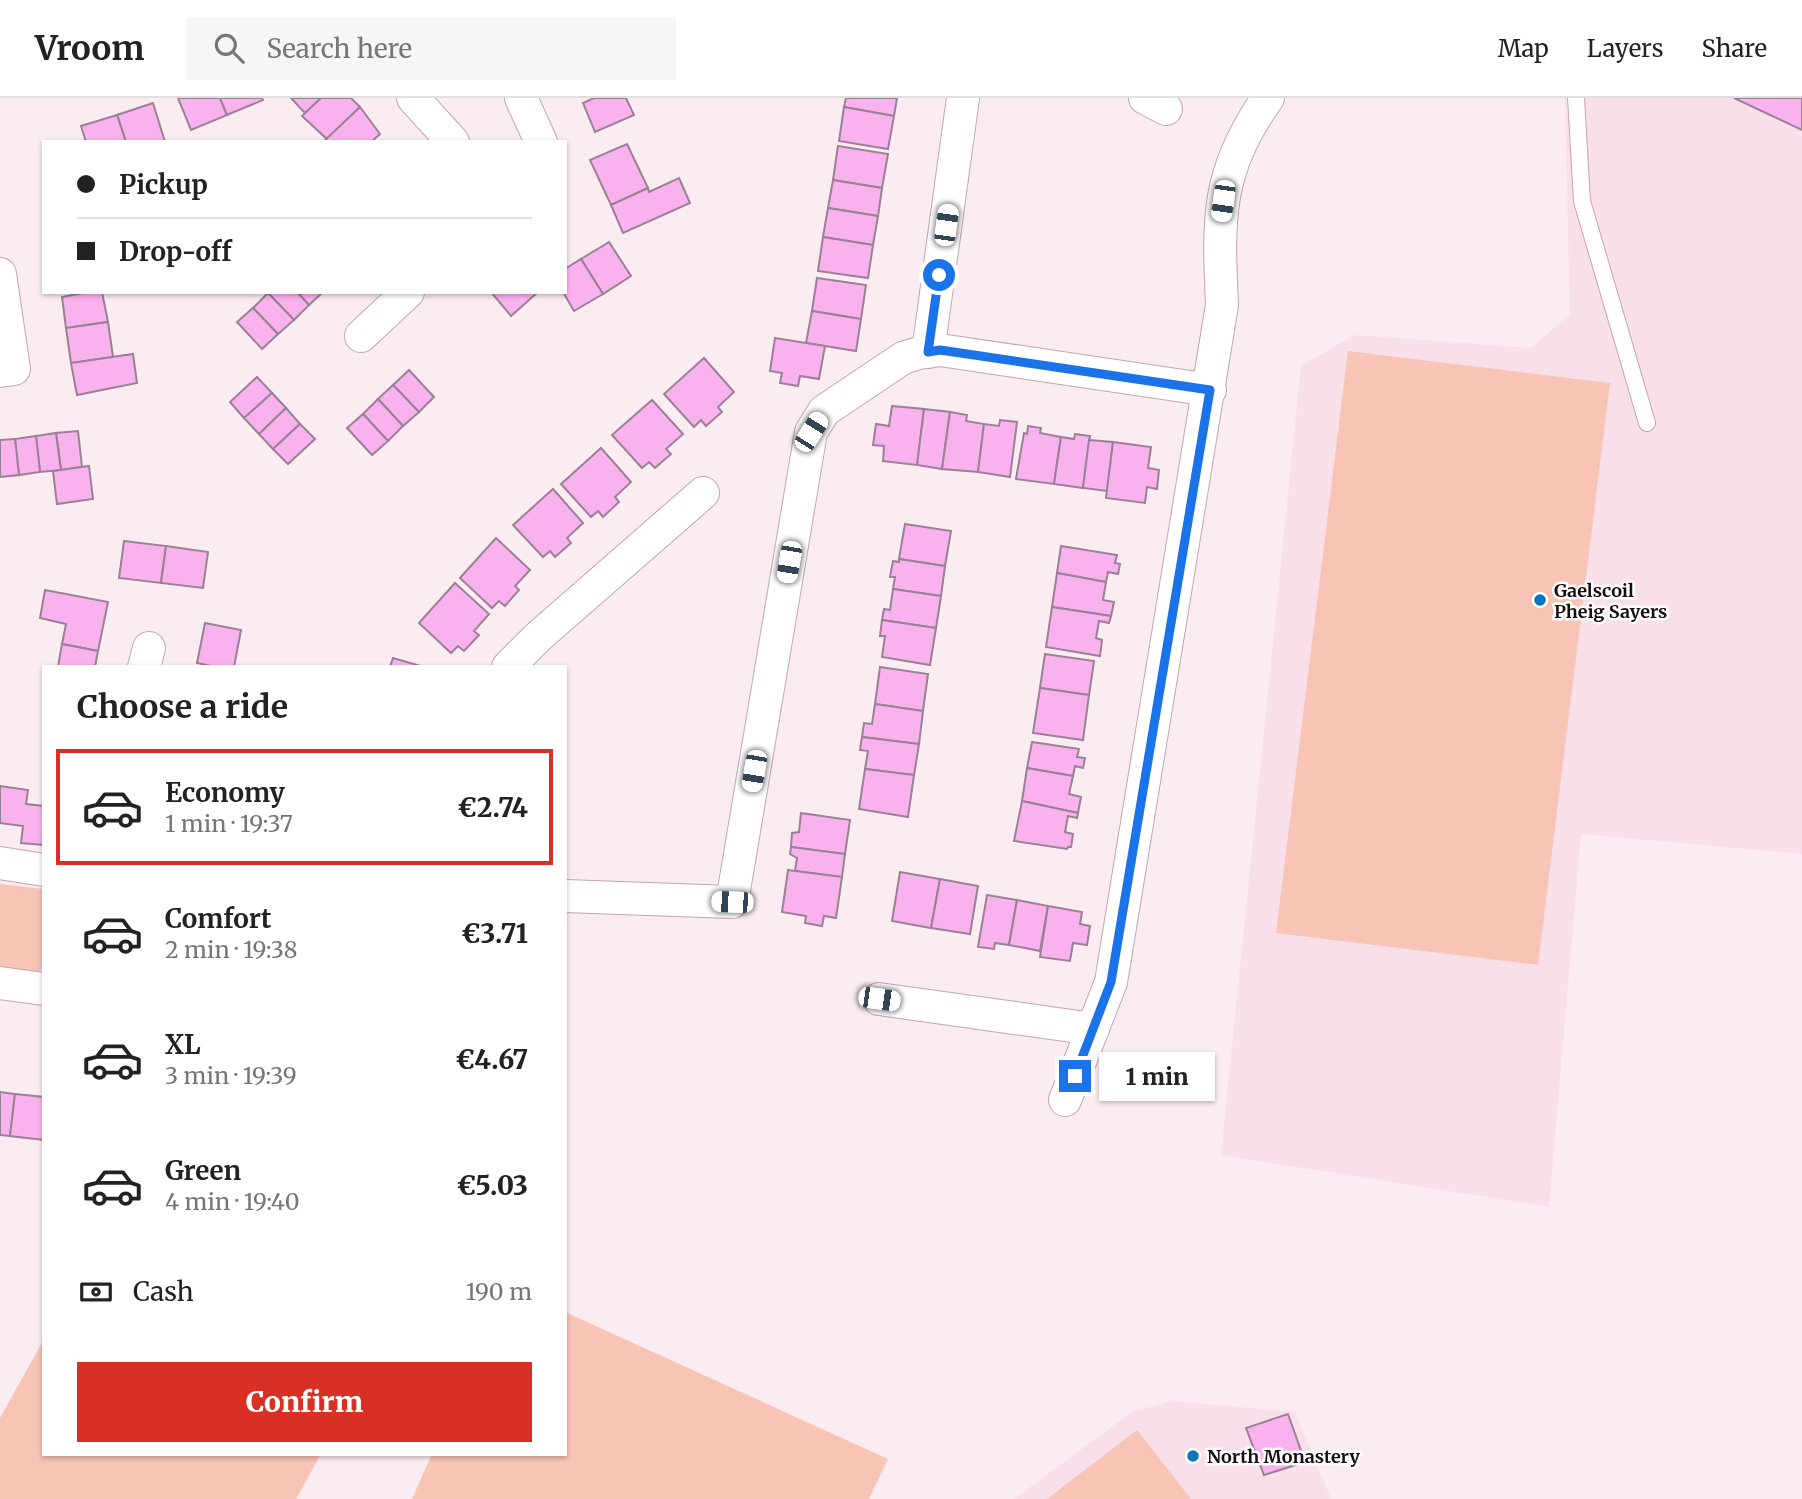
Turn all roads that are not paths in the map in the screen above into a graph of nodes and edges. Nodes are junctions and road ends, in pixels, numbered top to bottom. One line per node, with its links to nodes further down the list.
1 (413, 98): 6 (street)
2 (521, 98): 7 (street)
3 (963, 98): 11 (street)
4 (1268, 98): 13 (street)
5 (1576, 98): 14 (lane)
6 (451, 140)
7 (540, 140)
8 (0, 274): 12 (street)
9 (406, 294): 10 (street)
10 (362, 335)
11 (928, 352): 13 (street); 19 (street)
12 (0, 371)
13 (1210, 390): 23 (street)
14 (1647, 423)
15 (703, 493): 16 (street)
16 (510, 665)
17 (0, 863): 18 (street)
18 (42, 870)
19 (567, 896)
20 (0, 983): 21 (street)
21 (42, 989)
22 (879, 999): 23 (street)
23 (1093, 1029): 24 (street)
24 (1065, 1100)

